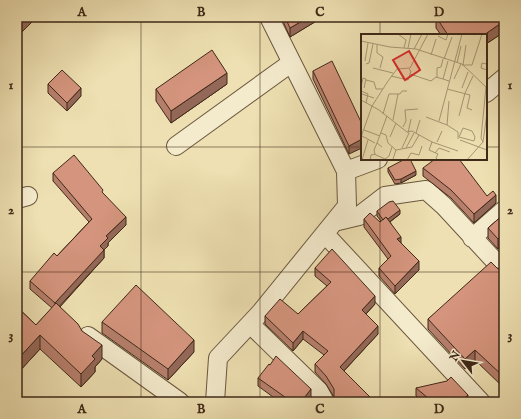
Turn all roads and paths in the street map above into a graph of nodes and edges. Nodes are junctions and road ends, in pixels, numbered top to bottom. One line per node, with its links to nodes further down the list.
1 (269, 17): 2 (street)
2 (292, 64): 5 (street); 7 (street)
3 (504, 78): 4 (street)
4 (487, 92)
5 (176, 146)
6 (375, 160): 7 (street)
7 (346, 171): 9 (street)
8 (504, 210): 10 (street)
9 (329, 228): 10 (street); 12 (street); 17 (street)
10 (472, 238): 11 (street)
11 (504, 271)
12 (250, 324): 15 (street); 16 (street)
13 (88, 336): 14 (street)
14 (180, 402)
15 (215, 402)
16 (325, 402)
17 (481, 402)

